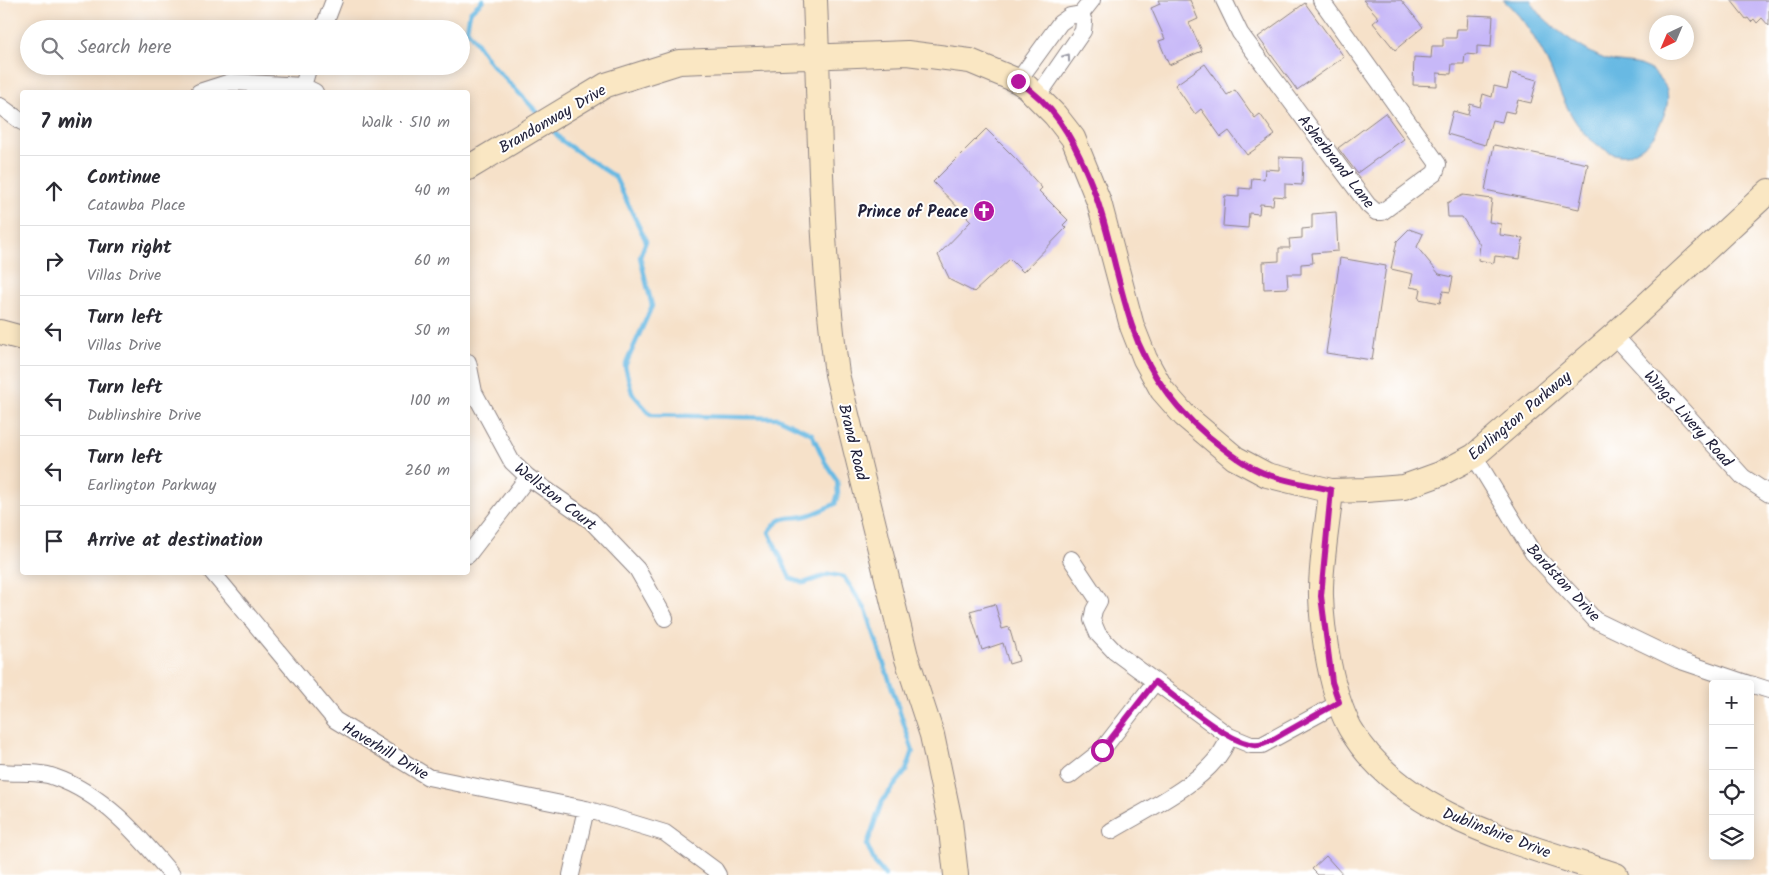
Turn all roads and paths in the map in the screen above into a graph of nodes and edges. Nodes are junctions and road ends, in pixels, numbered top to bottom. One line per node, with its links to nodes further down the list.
1 (334, 0): 7 (street)
2 (815, 0): 8 (street, Brand Road)
3 (1092, 0): 6 (street)
4 (1224, 0): 5 (street, Asherbrand Lane)
5 (1321, 0)
6 (1081, 14): 10 (street); 13 (street, one-way to 6)
7 (326, 20)
8 (817, 55): 10 (street, Earlington Parkway); 16 (street, Brandonway Drive); 43 (street, Brand Road)
9 (309, 75): 11 (street)
10 (1018, 81): 13 (street, Earlington Parkway)
11 (309, 89): 12 (street)
12 (205, 90)
13 (1038, 96): 24 (street, Earlington Parkway)
14 (0, 106): 15 (street)
15 (20, 121)
16 (470, 167)
17 (1767, 197): 19 (street, Earlington Parkway)
18 (0, 332): 20 (street)
19 (1614, 335): 22 (street, Earlington Parkway); 25 (street, Wings Livery Road)
20 (20, 337)
21 (470, 372): 23 (street, Wellston Court)
22 (1474, 456): 24 (street, Earlington Parkway); 30 (street, Bardston Drive)
23 (528, 477): 26 (street); 29 (street, Wellston Court)
24 (1331, 490): 34 (street, Dublinshire Drive)
25 (1769, 494)
26 (470, 552)
27 (1071, 559): 31 (street)
28 (214, 575): 38 (street, Haverhill Drive)
29 (665, 618)
30 (1738, 680)
31 (1155, 682): 35 (street); 37 (street)
32 (1754, 685): 33 (street, Bardston Drive)
33 (1769, 690)
34 (1339, 702): 35 (street); 44 (street, Dublinshire Drive)
35 (1229, 736): 39 (street)
36 (0, 772): 40 (street)
37 (1069, 776)
38 (586, 810): 41 (street); 42 (street, Haverhill Drive)
39 (1111, 831)
40 (172, 875)
41 (571, 875)
42 (718, 875)
43 (956, 875)
44 (1616, 875)

